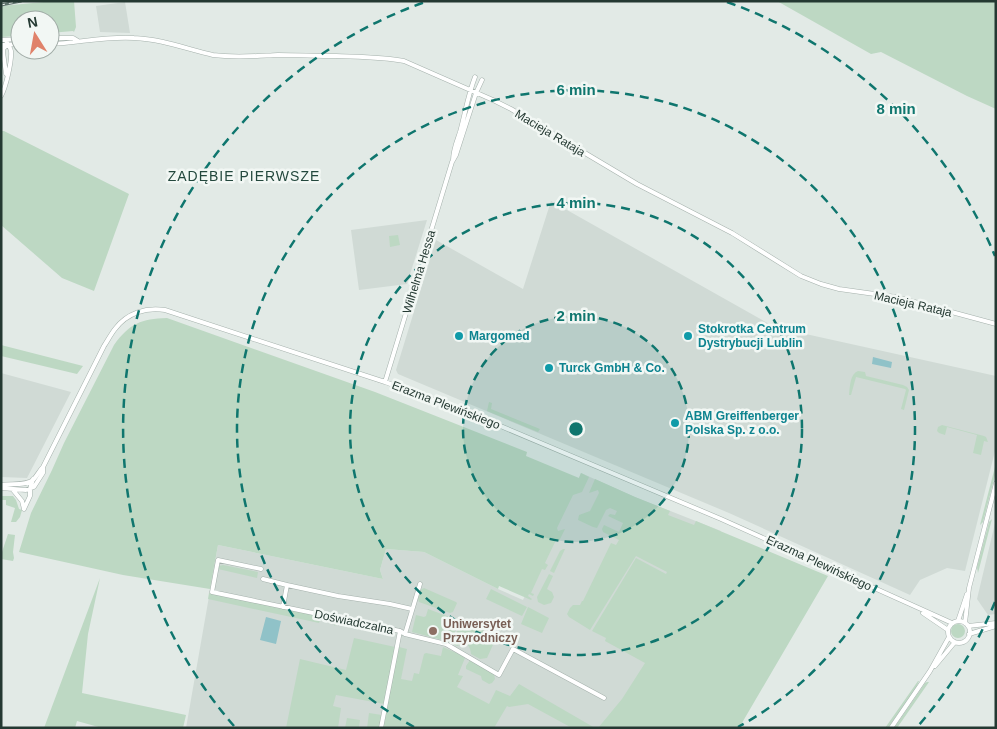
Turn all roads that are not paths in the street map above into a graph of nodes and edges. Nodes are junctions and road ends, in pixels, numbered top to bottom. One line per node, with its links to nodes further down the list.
1 (60, 38): 2 (street, Macieja Rataja)
2 (78, 41): 4 (street, Macieja Rataja); 9 (street, Macieja Rataja)
3 (5, 42): 5 (street); 8 (street); 8 (street)
4 (60, 44)
5 (1, 45)
6 (475, 78): 9 (street, Wilhelma Hessa)
7 (482, 80): 10 (street, Wilhelma Hessa)
8 (6, 82): 11 (street)
9 (470, 90): 10 (street, Macieja Rataja); 12 (street, Wilhelma Hessa)
10 (476, 93): 12 (street, Wilhelma Hessa); 13 (street, Macieja Rataja)
11 (1, 96)
12 (452, 162): 14 (street, Wilhelma Hessa)
13 (996, 324)
14 (385, 382): 15 (street, Erazma Plewińskiego); 27 (street, Erazma Plewińskiego)
15 (43, 467): 16 (street, Erazma Plewińskiego); 21 (street, Erazma Plewińskiego)
16 (33, 479): 17 (street, Erazma Plewińskiego); 21 (street)
17 (26, 482): 19 (street, Erazma Plewińskiego); 21 (street)
18 (996, 483): 26 (street)
19 (1, 486): 20 (street, Erazma Plewińskiego)
20 (13, 489): 21 (street, Erazma Plewińskiego); 21 (street)
21 (30, 489)
22 (262, 569): 28 (street, Doświadczalna)
23 (263, 579): 25 (street)
24 (420, 584): 29 (street)
25 (287, 585): 28 (street); 29 (street)
26 (970, 588): 30 (street); 32 (street)
27 (913, 606): 31 (street, Erazma Plewińskiego); 34 (street, Erazma Plewińskiego)
28 (283, 607): 35 (street, Doświadczalna)
29 (412, 610): 36 (street)
30 (958, 621): 31 (street); 32 (street)
31 (952, 623): 34 (street)
32 (967, 625): 33 (street); 37 (street)
33 (996, 625): 37 (street)
34 (948, 630): 38 (street)
35 (400, 631): 36 (street); 42 (street, Doświadczalna)
36 (405, 634): 41 (street)
37 (969, 634): 39 (street)
38 (949, 637): 39 (street); 40 (street)
39 (955, 642): 40 (street)
40 (930, 671): 43 (street)
41 (604, 698)
42 (381, 728)
43 (891, 728)

